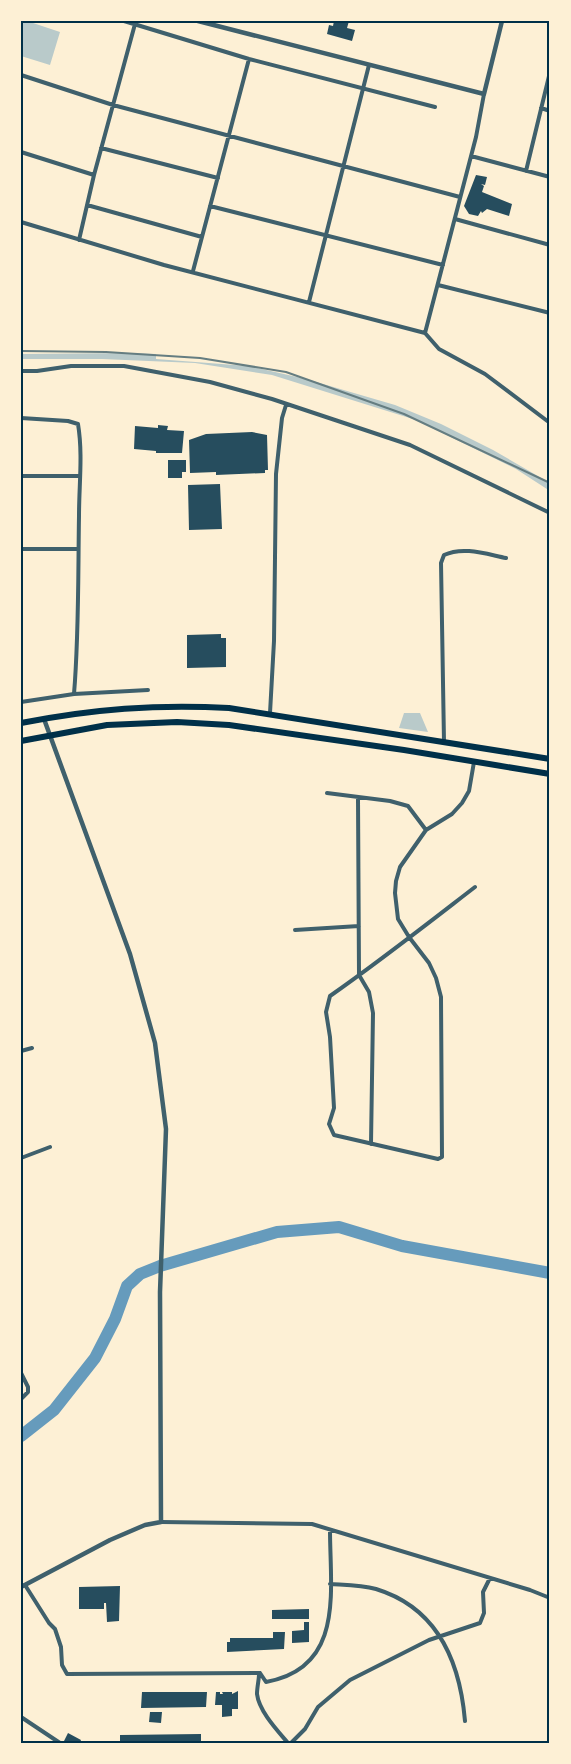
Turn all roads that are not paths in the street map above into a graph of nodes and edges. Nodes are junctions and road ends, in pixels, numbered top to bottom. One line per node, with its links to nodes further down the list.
1 (124, 21): 4 (street)
2 (198, 21): 6 (street)
3 (502, 21): 10 (street)
4 (135, 24): 5 (street); 11 (street)
5 (249, 59): 9 (street); 15 (street)
6 (369, 65): 9 (street); 10 (street)
7 (550, 72): 13 (street)
8 (21, 75): 11 (street)
9 (363, 88): 12 (street); 19 (street)
10 (484, 94): 18 (street)
11 (113, 105): 15 (street); 16 (street)
12 (435, 107)
13 (541, 108): 14 (street); 20 (street)
14 (550, 111)
15 (229, 135): 19 (street); 23 (street)
16 (101, 148): 21 (street); 23 (street)
17 (21, 152): 21 (street)
18 (471, 156): 20 (street); 24 (street)
19 (342, 165): 24 (street); 29 (street)
20 (526, 171): 22 (street)
21 (94, 175): 25 (street)
22 (550, 177)
23 (218, 178): 26 (street)
24 (460, 197): 27 (street)
25 (87, 205): 30 (street); 31 (street)
26 (210, 206): 29 (street); 30 (street)
27 (456, 219): 32 (street); 33 (street)
28 (21, 222): 31 (street)
29 (324, 235): 33 (street); 36 (street)
30 (202, 237): 34 (street)
31 (79, 240): 34 (street)
32 (550, 244)
33 (443, 265): 35 (street)
34 (194, 271): 36 (street)
35 (438, 285): 37 (street); 38 (street)
36 (309, 302): 38 (street)
37 (550, 313)
38 (425, 333): 42 (street)
39 (21, 370): 40 (street)
40 (286, 405): 45 (street); 52 (street)
41 (21, 418): 44 (street)
42 (550, 423)
43 (21, 476): 44 (street)
44 (79, 476): 47 (street)
45 (550, 513)
46 (21, 549): 47 (street)
47 (78, 549): 50 (street)
48 (506, 558): 58 (street)
49 (148, 690): 50 (street)
50 (74, 694): 51 (street)
51 (21, 702)
52 (270, 713): 53 (main road); 55 (main road); 58 (main road)
53 (44, 718): 54 (main road); 56 (street)
54 (21, 723)
55 (267, 729): 56 (main road); 60 (main road)
56 (50, 735): 57 (main road); 77 (street)
57 (21, 741)
58 (444, 742): 59 (main road)
59 (550, 759)
60 (474, 761): 61 (main road); 64 (street)
61 (550, 774)
62 (327, 793): 63 (street)
63 (358, 798): 64 (street); 66 (street)
64 (426, 830): 68 (street)
65 (475, 887): 68 (street)
66 (359, 926): 67 (street); 69 (street)
67 (295, 930)
68 (409, 937): 69 (street); 72 (street)
69 (359, 975): 72 (street); 72 (street)
70 (32, 1048): 71 (street)
71 (21, 1050)
72 (371, 1143)
73 (50, 1147): 74 (street)
74 (21, 1158)
75 (21, 1373): 76 (street)
76 (21, 1399)
77 (161, 1522): 78 (street); 81 (street)
78 (330, 1530): 79 (street); 80 (street)
79 (490, 1578): 82 (street); 83 (street)
80 (330, 1584): 83 (street); 84 (street)
81 (23, 1586): 84 (street)
82 (550, 1598)
83 (440, 1636): 86 (street); 88 (street)
84 (260, 1673): 88 (street)
85 (21, 1717): 87 (street)
86 (465, 1721)
87 (60, 1743)
88 (289, 1743)

